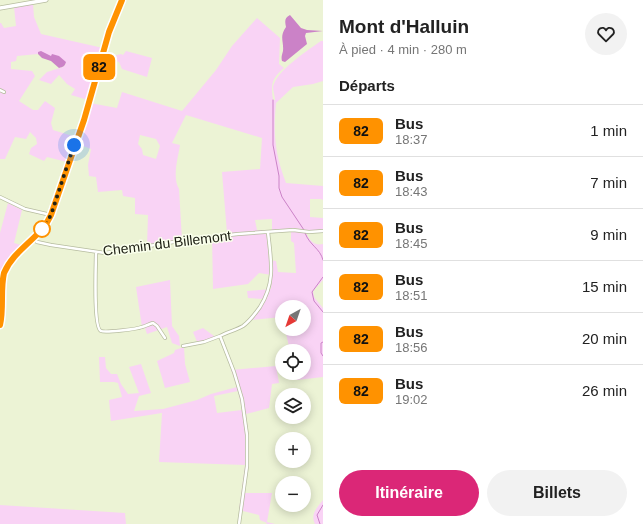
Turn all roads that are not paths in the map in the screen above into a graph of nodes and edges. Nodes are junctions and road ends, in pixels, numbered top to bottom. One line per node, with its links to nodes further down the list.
1 (46, 0): 3 (main road)
2 (122, 0): 7 (main road)
3 (0, 8)
4 (0, 90): 5 (street)
5 (4, 92)
6 (0, 196): 7 (street)
7 (51, 215): 10 (main road)
8 (323, 231): 9 (street, Chemin du Billemont)
9 (268, 232): 12 (street, Chemin du Billemont); 16 (street)
10 (33, 238): 11 (main road); 12 (street, Chemin du Billemont)
11 (27, 243): 13 (main road); 14 (main road)
12 (96, 252): 17 (street)
13 (0, 282)
14 (0, 305): 15 (main road)
15 (0, 323)
16 (220, 336): 18 (street); 19 (street)
17 (165, 338)
18 (184, 346)
19 (239, 524)

